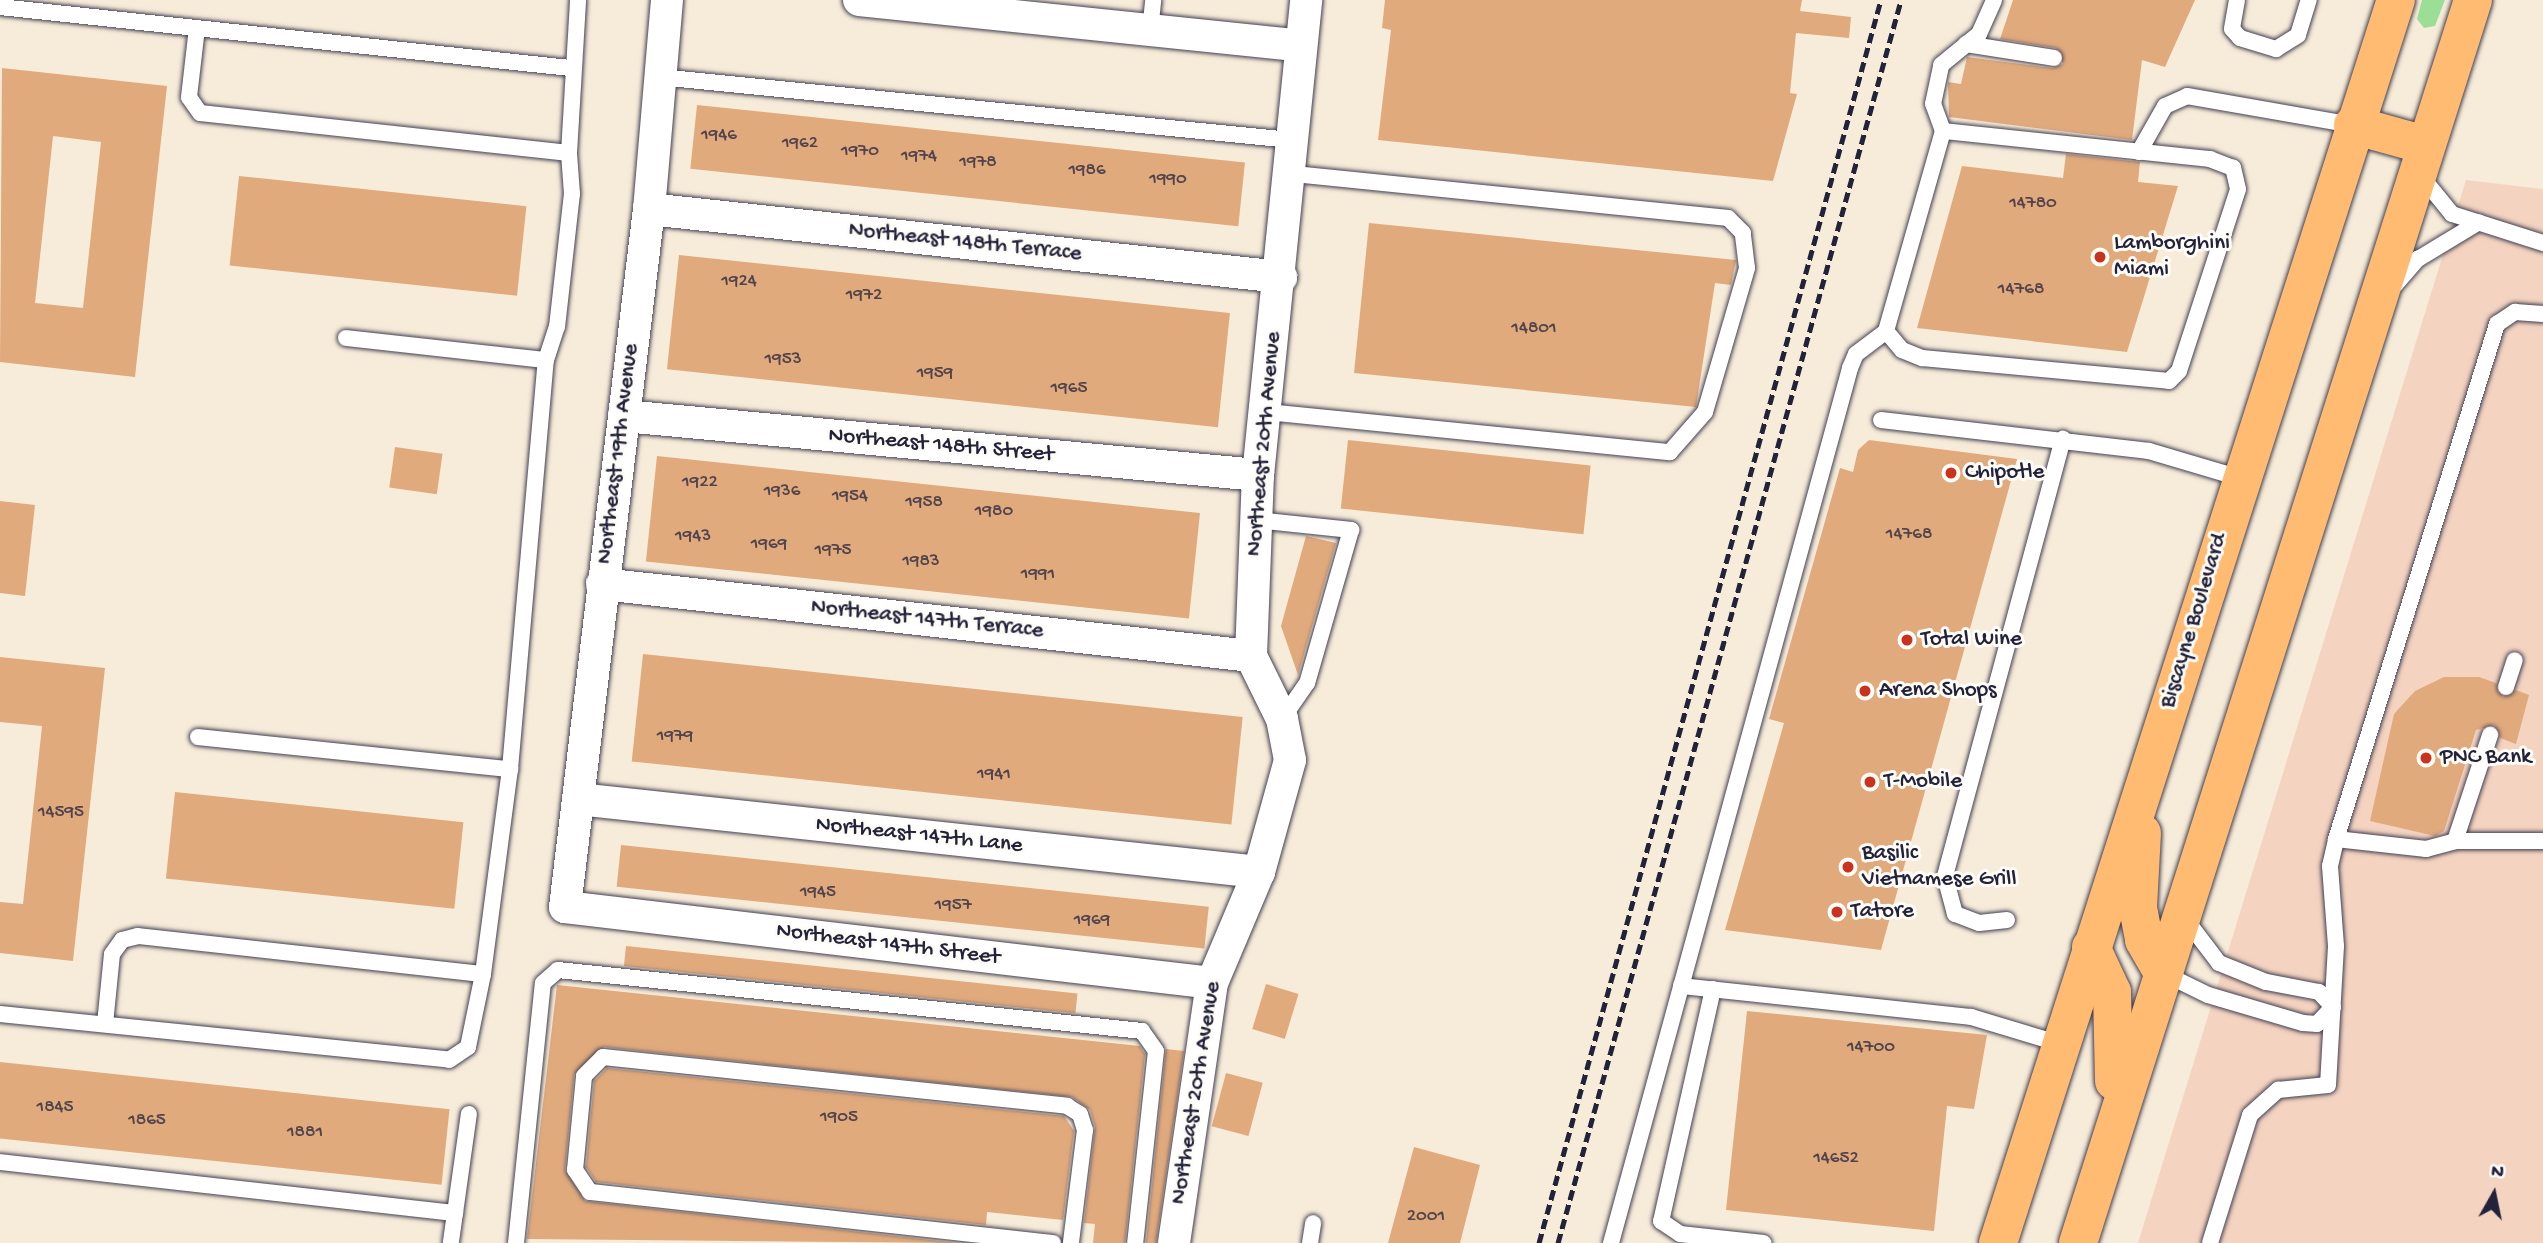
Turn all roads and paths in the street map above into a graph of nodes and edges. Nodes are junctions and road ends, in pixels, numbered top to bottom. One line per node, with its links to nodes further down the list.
1 (578, 0): 16 (lane)
2 (667, 0): 17 (street, Northeast 19th Avenue)
3 (859, 0): 11 (street)
4 (1306, 0): 14 (street, Northeast 20th Avenue)
5 (1993, 0): 13 (lane)
6 (2237, 0): 7 (lane)
7 (2309, 0)
8 (2396, 0): 18 (main road, Biscayne Boulevard)
9 (2473, 0): 23 (main road)
10 (0, 7): 12 (lane)
11 (1152, 15): 14 (street)
12 (197, 28): 16 (lane); 22 (lane)
13 (1966, 44): 15 (lane); 19 (lane)
14 (1301, 46): 20 (street, Northeast 20th Avenue)
15 (2054, 58)
16 (570, 68): 22 (lane)
17 (659, 77): 20 (lane); 25 (street, Northeast 19th Avenue)
18 (2353, 125): 21 (lane); 23 (main road); 39 (main road, Biscayne Boulevard)
19 (1943, 131): 21 (lane); 31 (lane)
20 (1290, 140): 24 (street, Northeast 20th Avenue)
21 (2139, 152): 31 (lane)
22 (569, 153): 33 (lane)
23 (2422, 160): 26 (lane); 29 (main road)
24 (1292, 174): 28 (street, Northeast 20th Avenue); 34 (lane)
25 (649, 209): 28 (street, Northeast 148th Terrace); 35 (street, Northeast 19th Avenue)
26 (2479, 222): 27 (lane); 29 (lane)
27 (2543, 243)
28 (1280, 276): 34 (street, Northeast 20th Avenue)
29 (2377, 304): 56 (main road)
30 (2543, 314): 51 (lane)
31 (1886, 331): 62 (lane)
32 (346, 338): 33 (lane)
33 (546, 360): 48 (lane)
34 (1267, 412): 38 (street, Northeast 20th Avenue)
35 (624, 416): 38 (street, Northeast 148th Street); 41 (street, Northeast 19th Avenue)
36 (1881, 420): 37 (lane)
37 (2063, 439): 39 (lane); 57 (lane)
38 (1258, 475): 40 (street, Northeast 20th Avenue)
39 (2240, 478): 49 (main road, Biscayne Boulevard)
40 (1256, 520): 42 (street, Northeast 20th Avenue); 45 (lane)
41 (602, 584): 42 (street, Northeast 147th Terrace); 50 (street, Northeast 19th Avenue)
42 (1251, 656): 45 (street, Northeast 20th Avenue)
43 (2515, 660): 44 (lane)
44 (2506, 687)
45 (1282, 719): 54 (street, Northeast 20th Avenue)
46 (2490, 735): 52 (lane)
47 (198, 737): 48 (lane)
48 (510, 769): 60 (lane)
49 (2145, 782): 58 (main road, Biscayne Boulevard); 59 (main road)
50 (578, 799): 54 (street, Northeast 147th Lane); 55 (street, Northeast 19th Avenue)
51 (2336, 839): 52 (lane); 64 (lane)
52 (2455, 841): 53 (lane)
53 (2543, 841)
54 (1259, 872): 61 (street, Northeast 20th Avenue)
55 (565, 906): 61 (street, Northeast 147th Street)
56 (2182, 914): 59 (main road); 64 (lane)
57 (2007, 920)
58 (2091, 947): 67 (main road, Biscayne Boulevard); 69 (main road)
59 (2164, 973): 64 (lane); 69 (main road)
60 (482, 974): 66 (lane); 66 (lane)
61 (1212, 983): 78 (street, Northeast 20th Avenue)
62 (1681, 986): 63 (lane); 80 (lane)
63 (1713, 989): 67 (lane); 81 (lane)
64 (2333, 1007): 84 (lane)
65 (0, 1014): 66 (lane)
66 (104, 1024)
67 (2061, 1044): 82 (main road, Biscayne Boulevard)
68 (469, 1114): 71 (lane)
69 (2110, 1139): 83 (main road)
70 (0, 1162): 71 (lane)
71 (455, 1213): 73 (lane)
72 (1313, 1223): 79 (lane)
73 (452, 1243)
74 (516, 1243): 77 (lane)
75 (1053, 1243): 76 (lane)
76 (1071, 1243)
77 (1135, 1243)
78 (1174, 1243)
79 (1310, 1243)
80 (1611, 1243)
81 (1765, 1243)
82 (1998, 1243)
83 (2078, 1243)
84 (2210, 1243)

